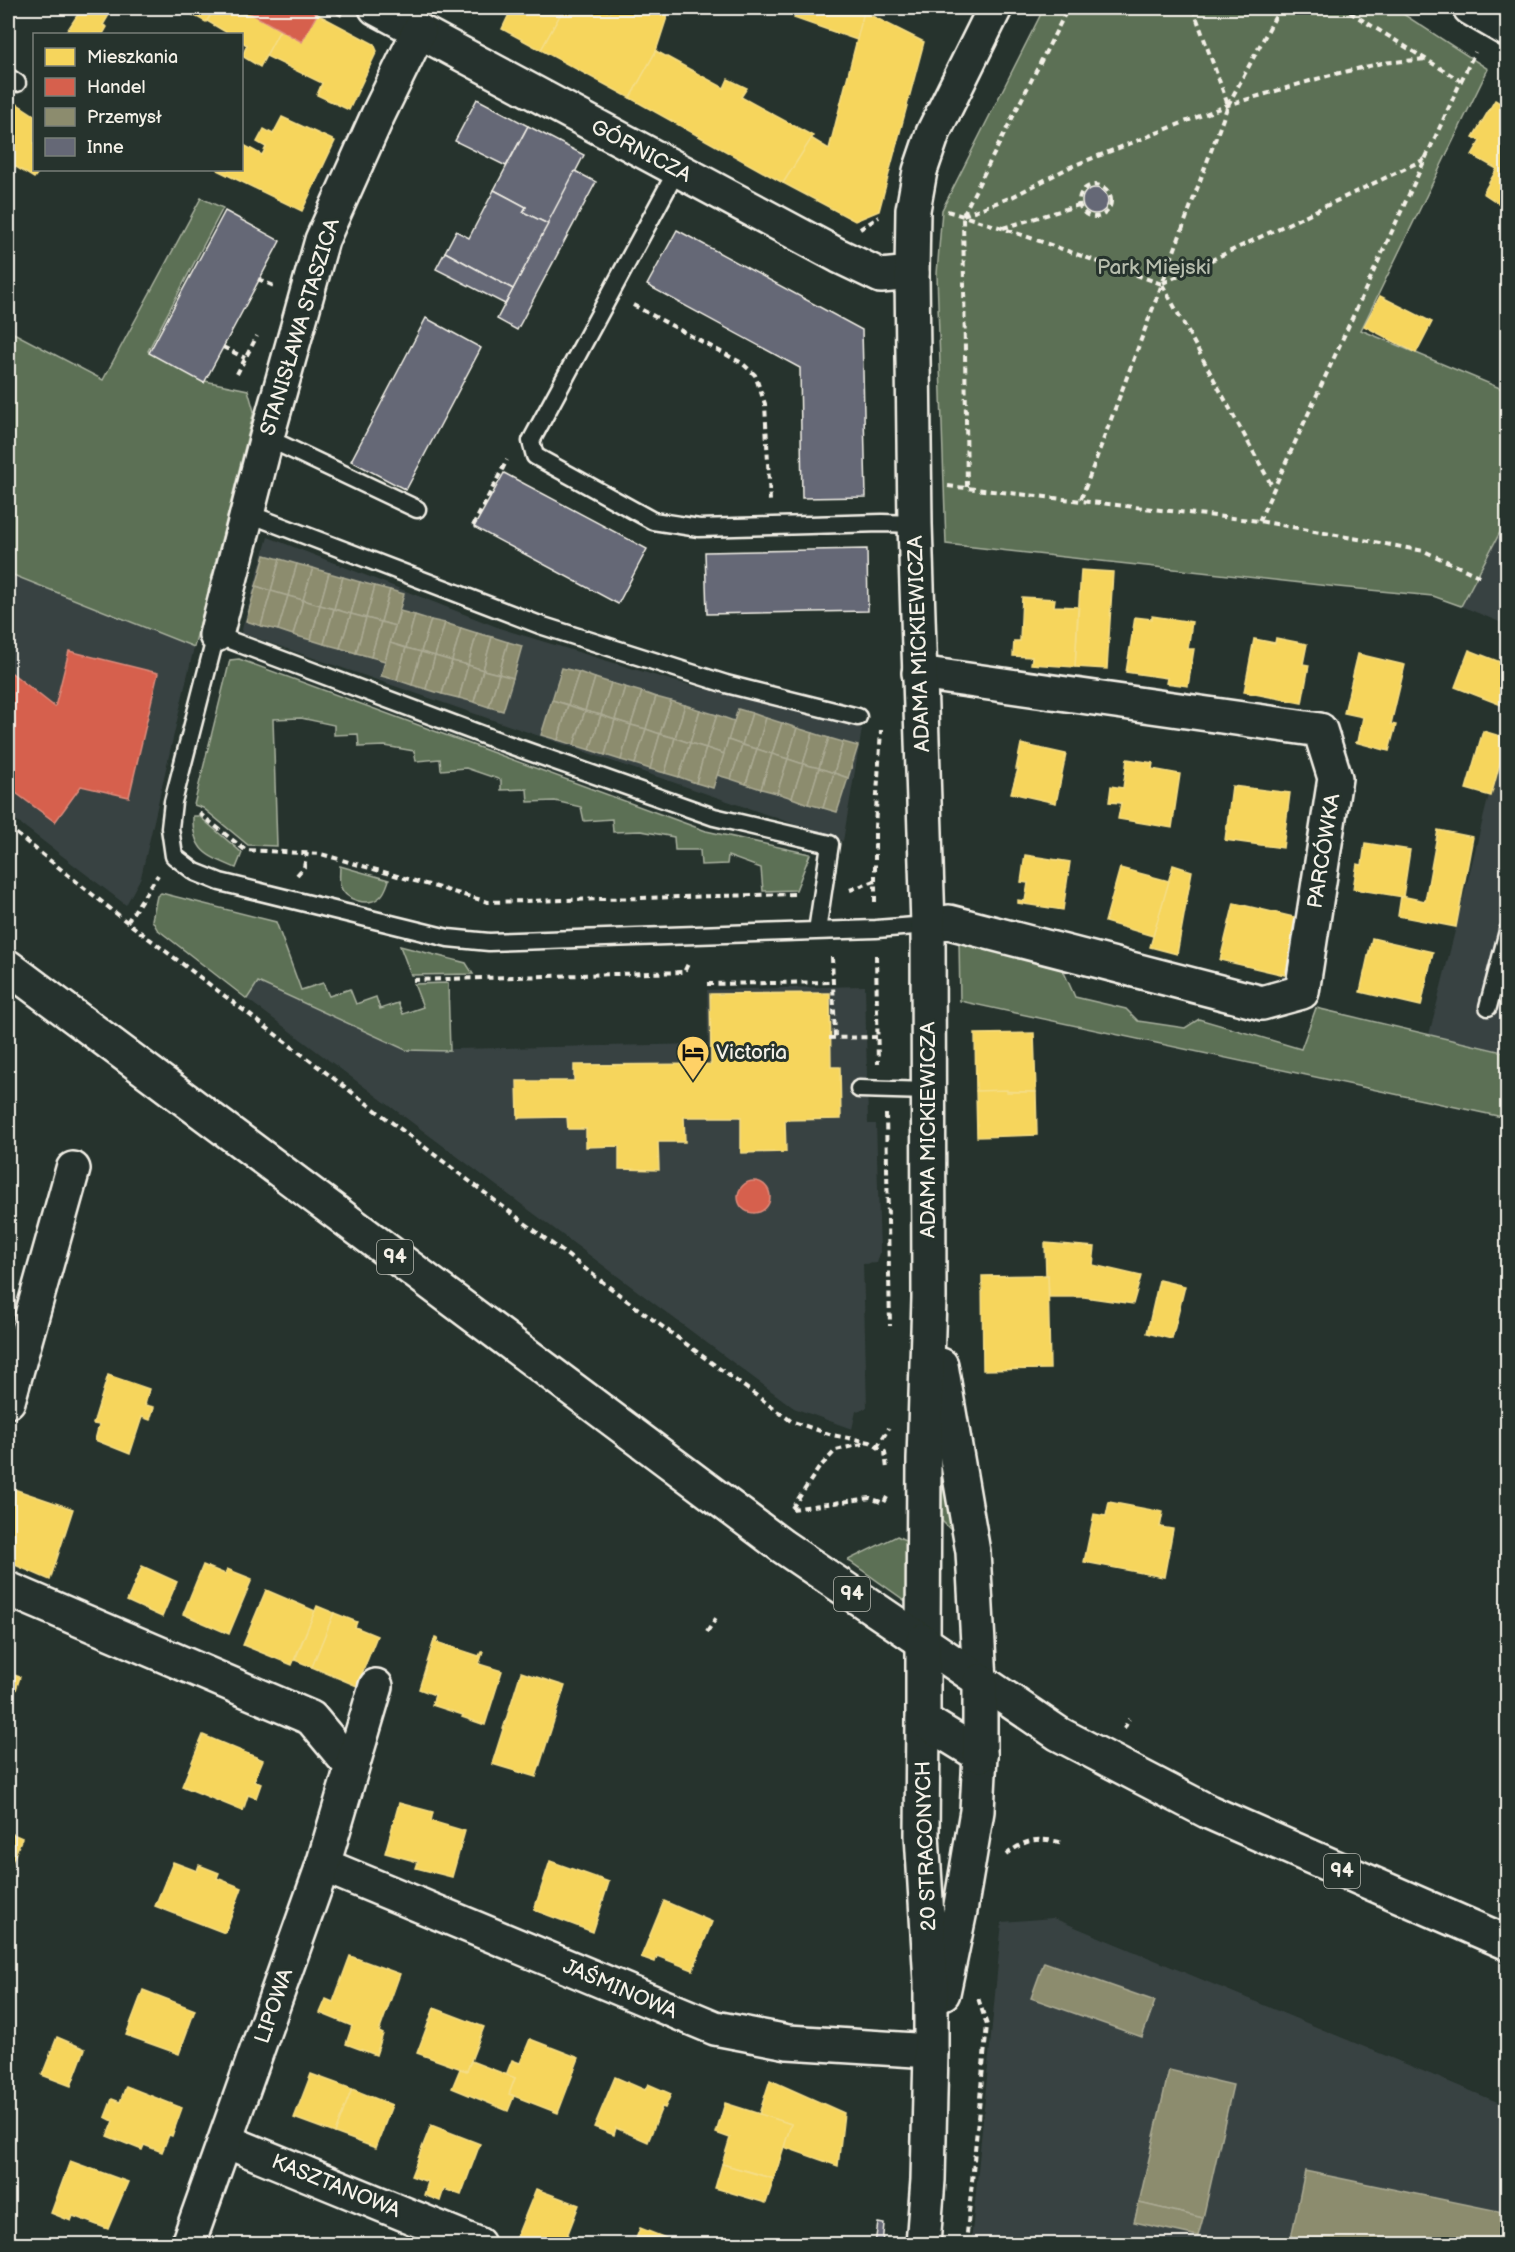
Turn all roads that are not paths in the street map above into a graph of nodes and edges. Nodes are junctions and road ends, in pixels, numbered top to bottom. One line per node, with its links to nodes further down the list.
1 (376, 8): 5 (street, GÓRNICZA)
2 (995, 8): 7 (street, ADAMA MICKIEWICZA)
3 (1470, 8): 4 (street)
4 (1508, 30)
5 (419, 31): 6 (street, GÓRNICZA); 8 (street, STANISŁAWA STASZICA)
6 (677, 170): 7 (street, GÓRNICZA); 11 (lane)
7 (912, 273): 11 (street, ADAMA MICKIEWICZA)
8 (266, 440): 9 (lane); 10 (street, STANISŁAWA STASZICA)
9 (417, 509)
10 (248, 515): 12 (street, STANISŁAWA STASZICA); 14 (lane)
11 (915, 524): 13 (street, ADAMA MICKIEWICZA)
12 (216, 635): 16 (lane); 16 (lane)
13 (919, 673): 15 (street, ADAMA MICKIEWICZA); 15 (street, PARCÓWKA)
14 (858, 717)
15 (928, 925): 16 (lane); 21 (street, ADAMA MICKIEWICZA)
16 (817, 931)
17 (1508, 931): 19 (lane)
18 (8, 967): 26 (street, 94)
19 (1488, 1007)
20 (859, 1089): 21 (lane)
21 (928, 1091): 23 (street, ADAMA MICKIEWICZA)
22 (73, 1169): 24 (street)
23 (929, 1298): 26 (street, ADAMA MICKIEWICZA); 27 (street, ADAMA MICKIEWICZA)
24 (8, 1401)
25 (8, 1589): 31 (street)
26 (923, 1641): 27 (street, 94); 29 (street, 20 STRACONYCH)
27 (980, 1682): 30 (street, 20 STRACONYCH); 33 (street, 94)
28 (376, 1686): 31 (street, LIPOWA)
29 (923, 1720): 30 (street); 34 (street, 20 STRACONYCH)
30 (980, 1755): 34 (street, 20 STRACONYCH)
31 (351, 1766): 32 (street, LIPOWA)
32 (323, 1865): 34 (street, JAŚMINOWA); 35 (street, LIPOWA)
33 (1508, 1943)
34 (931, 2051): 38 (street, 20 STRACONYCH)
35 (226, 2141): 36 (street, LIPOWA); 37 (street, KASZTANOWA)
36 (188, 2244)
37 (478, 2244)
38 (923, 2244)

